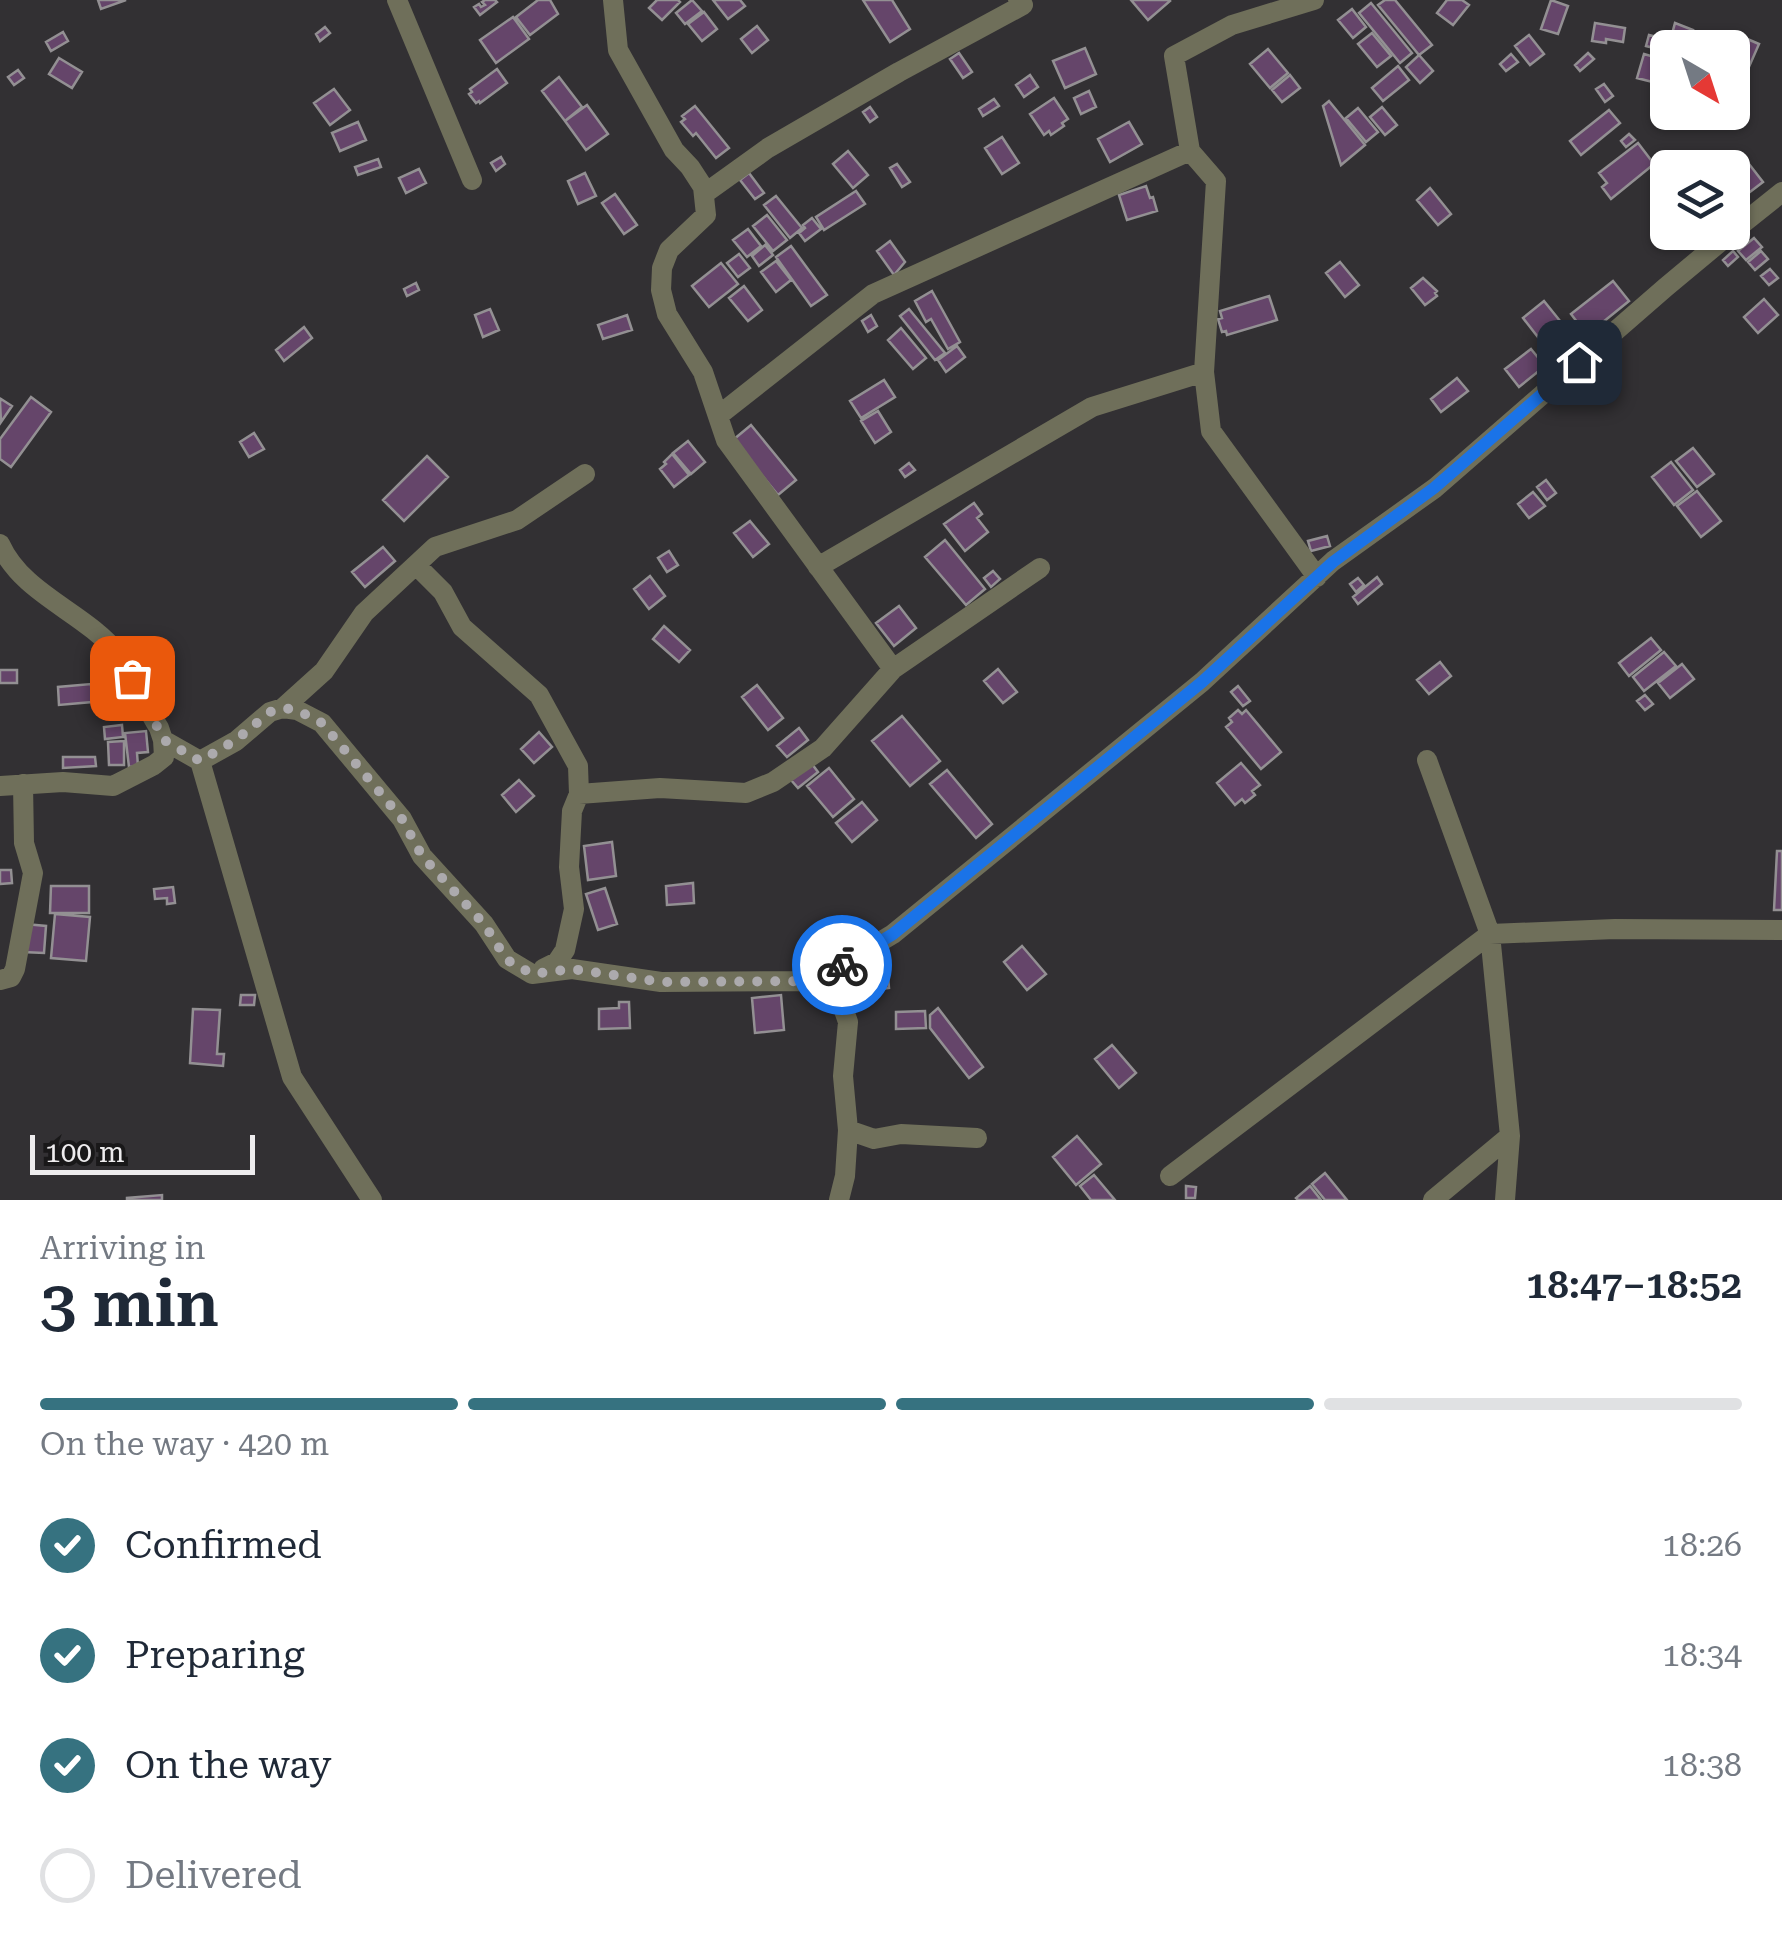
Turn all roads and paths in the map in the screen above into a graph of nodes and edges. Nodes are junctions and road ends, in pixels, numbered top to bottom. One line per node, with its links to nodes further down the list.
1 (397, 0): 6 (street)
2 (613, 0): 8 (street)
3 (1018, 0): 8 (street)
4 (1314, 0): 5 (street)
5 (1190, 151): 11 (street); 12 (street)
6 (472, 180)
7 (1782, 192): 9 (street)
8 (704, 194): 12 (street)
9 (1750, 218)
10 (1710, 250): 18 (street)
11 (1204, 372): 16 (street); 18 (street)
12 (718, 416): 16 (street)
13 (585, 474): 15 (street)
14 (0, 544): 21 (street)
15 (416, 565): 20 (street); 26 (street)
16 (818, 566): 19 (street)
17 (1040, 568): 19 (street)
18 (1316, 577): 31 (street)
19 (893, 669): 26 (street)
20 (283, 708): 23 (street); 29 (street)
21 (164, 740): 23 (street); 24 (street)
22 (1427, 760): 28 (street)
23 (200, 761): 36 (street)
24 (22, 784): 25 (street); 30 (street)
25 (0, 786)
26 (579, 794): 29 (street)
27 (1782, 930): 28 (street)
28 (1490, 934): 33 (street); 35 (street)
29 (532, 974): 31 (street)
30 (0, 980)
31 (815, 981): 32 (street)
32 (848, 1130): 34 (street); 37 (street)
33 (1510, 1136): 38 (street); 39 (street)
34 (977, 1138)
35 (1170, 1176)
36 (372, 1200)
37 (839, 1200)
38 (1433, 1200)
39 (1505, 1200)

